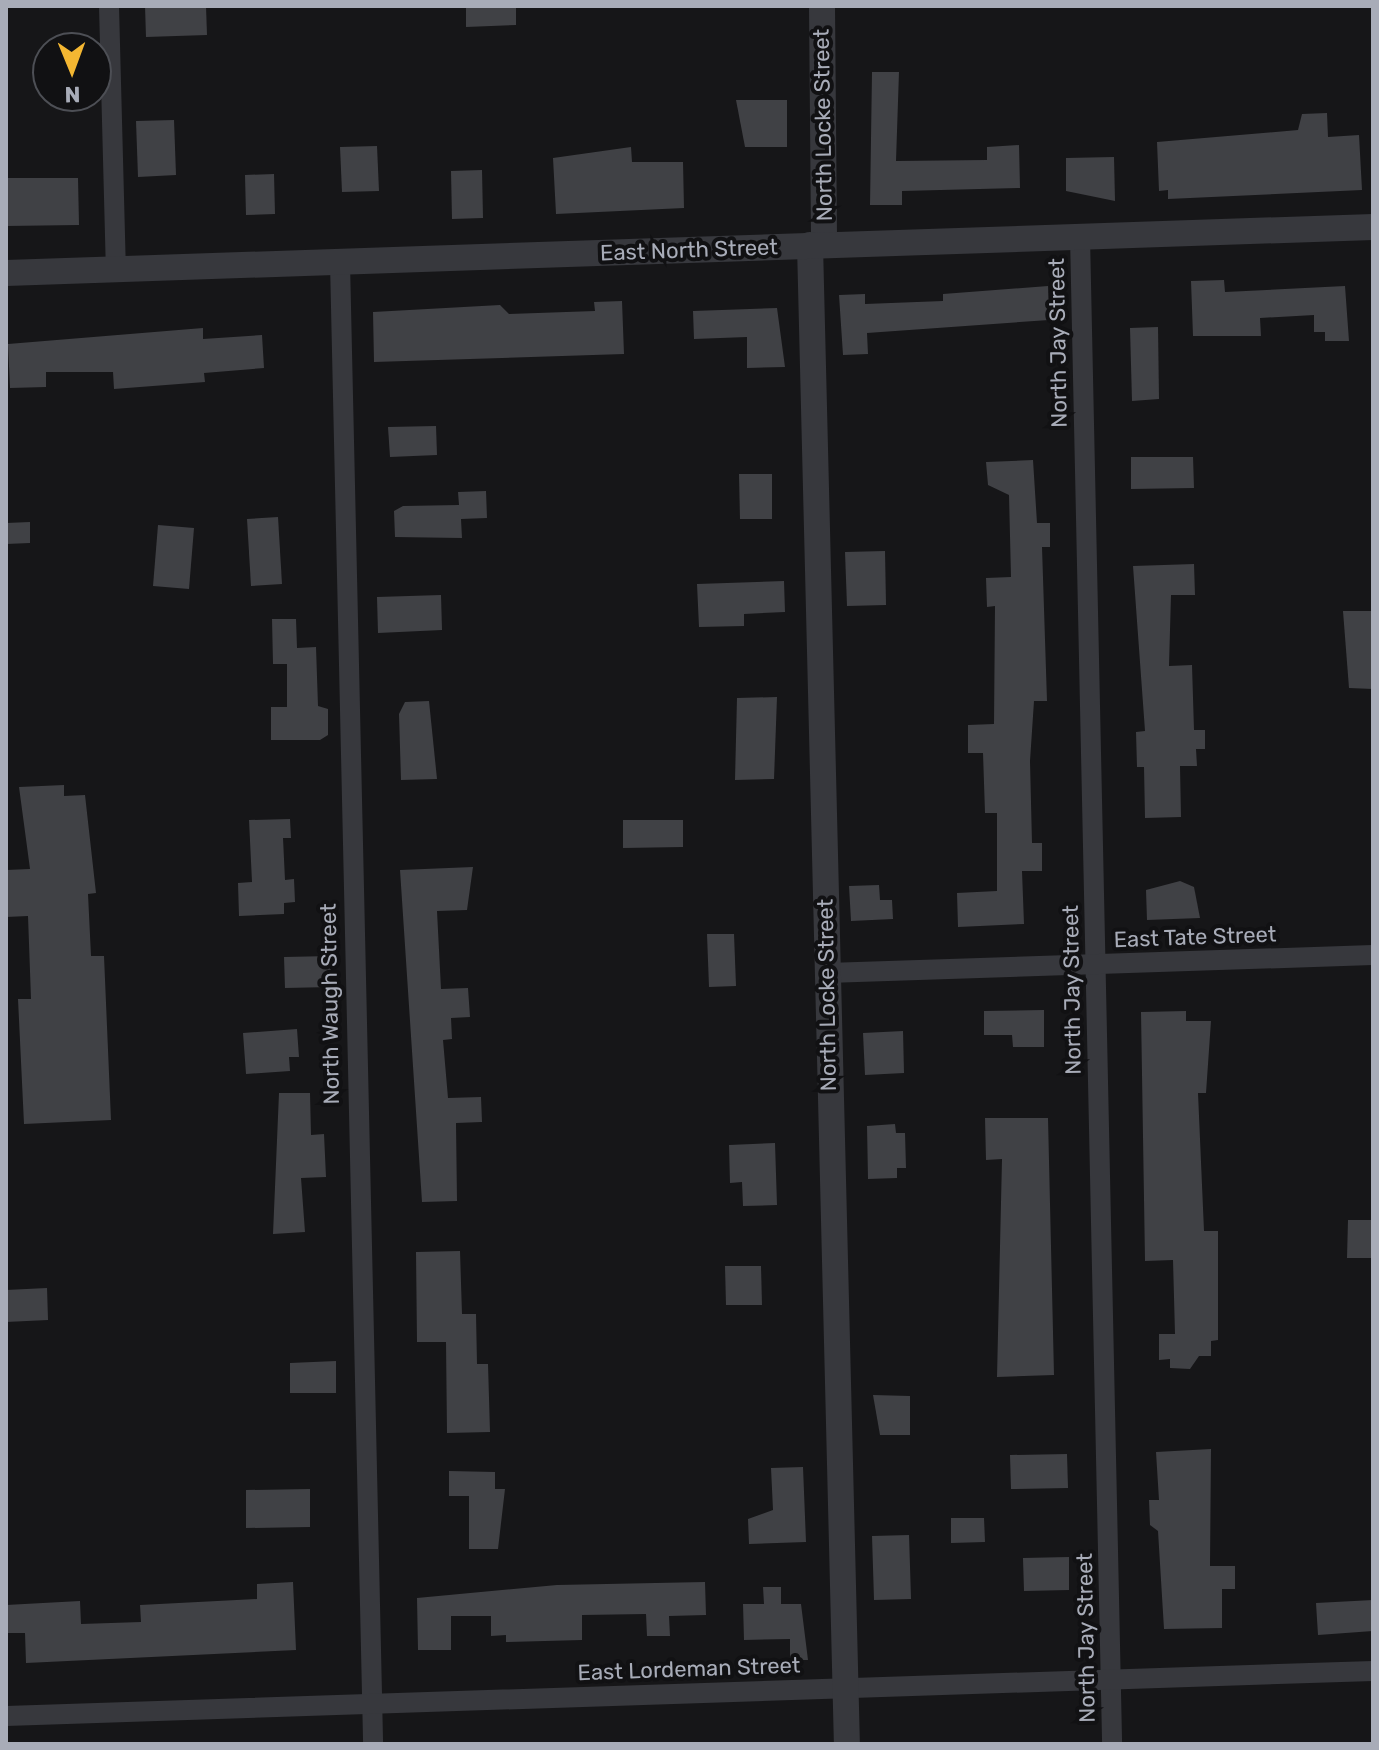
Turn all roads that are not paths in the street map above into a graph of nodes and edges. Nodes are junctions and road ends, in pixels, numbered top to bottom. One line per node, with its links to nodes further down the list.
1 (109, 6): 7 (street)
2 (822, 6): 5 (street, North Locke Street)
3 (1373, 227): 4 (street, East North Street)
4 (1080, 236): 5 (street, East North Street); 10 (street, North Jay Street)
5 (817, 245): 6 (street, East North Street); 11 (street, North Locke Street)
6 (340, 262): 7 (street, East North Street); 15 (street, North Waugh Street)
7 (116, 269): 8 (street, East North Street)
8 (6, 273)
9 (1373, 955): 10 (street, East Tate Street)
10 (1095, 964): 11 (street, East Tate Street); 13 (street, North Jay Street)
11 (827, 973): 14 (street, North Locke Street)
12 (1373, 1671): 13 (street, East Lordeman Street)
13 (1111, 1680): 14 (street, East Lordeman Street); 19 (street, North Jay Street)
14 (845, 1688): 15 (street, East Lordeman Street); 18 (street, North Locke Street)
15 (375, 1702): 16 (street, East Lordeman Street); 17 (street, North Waugh Street)
16 (6, 1716)
17 (373, 1744)
18 (847, 1744)
19 (1112, 1744)

